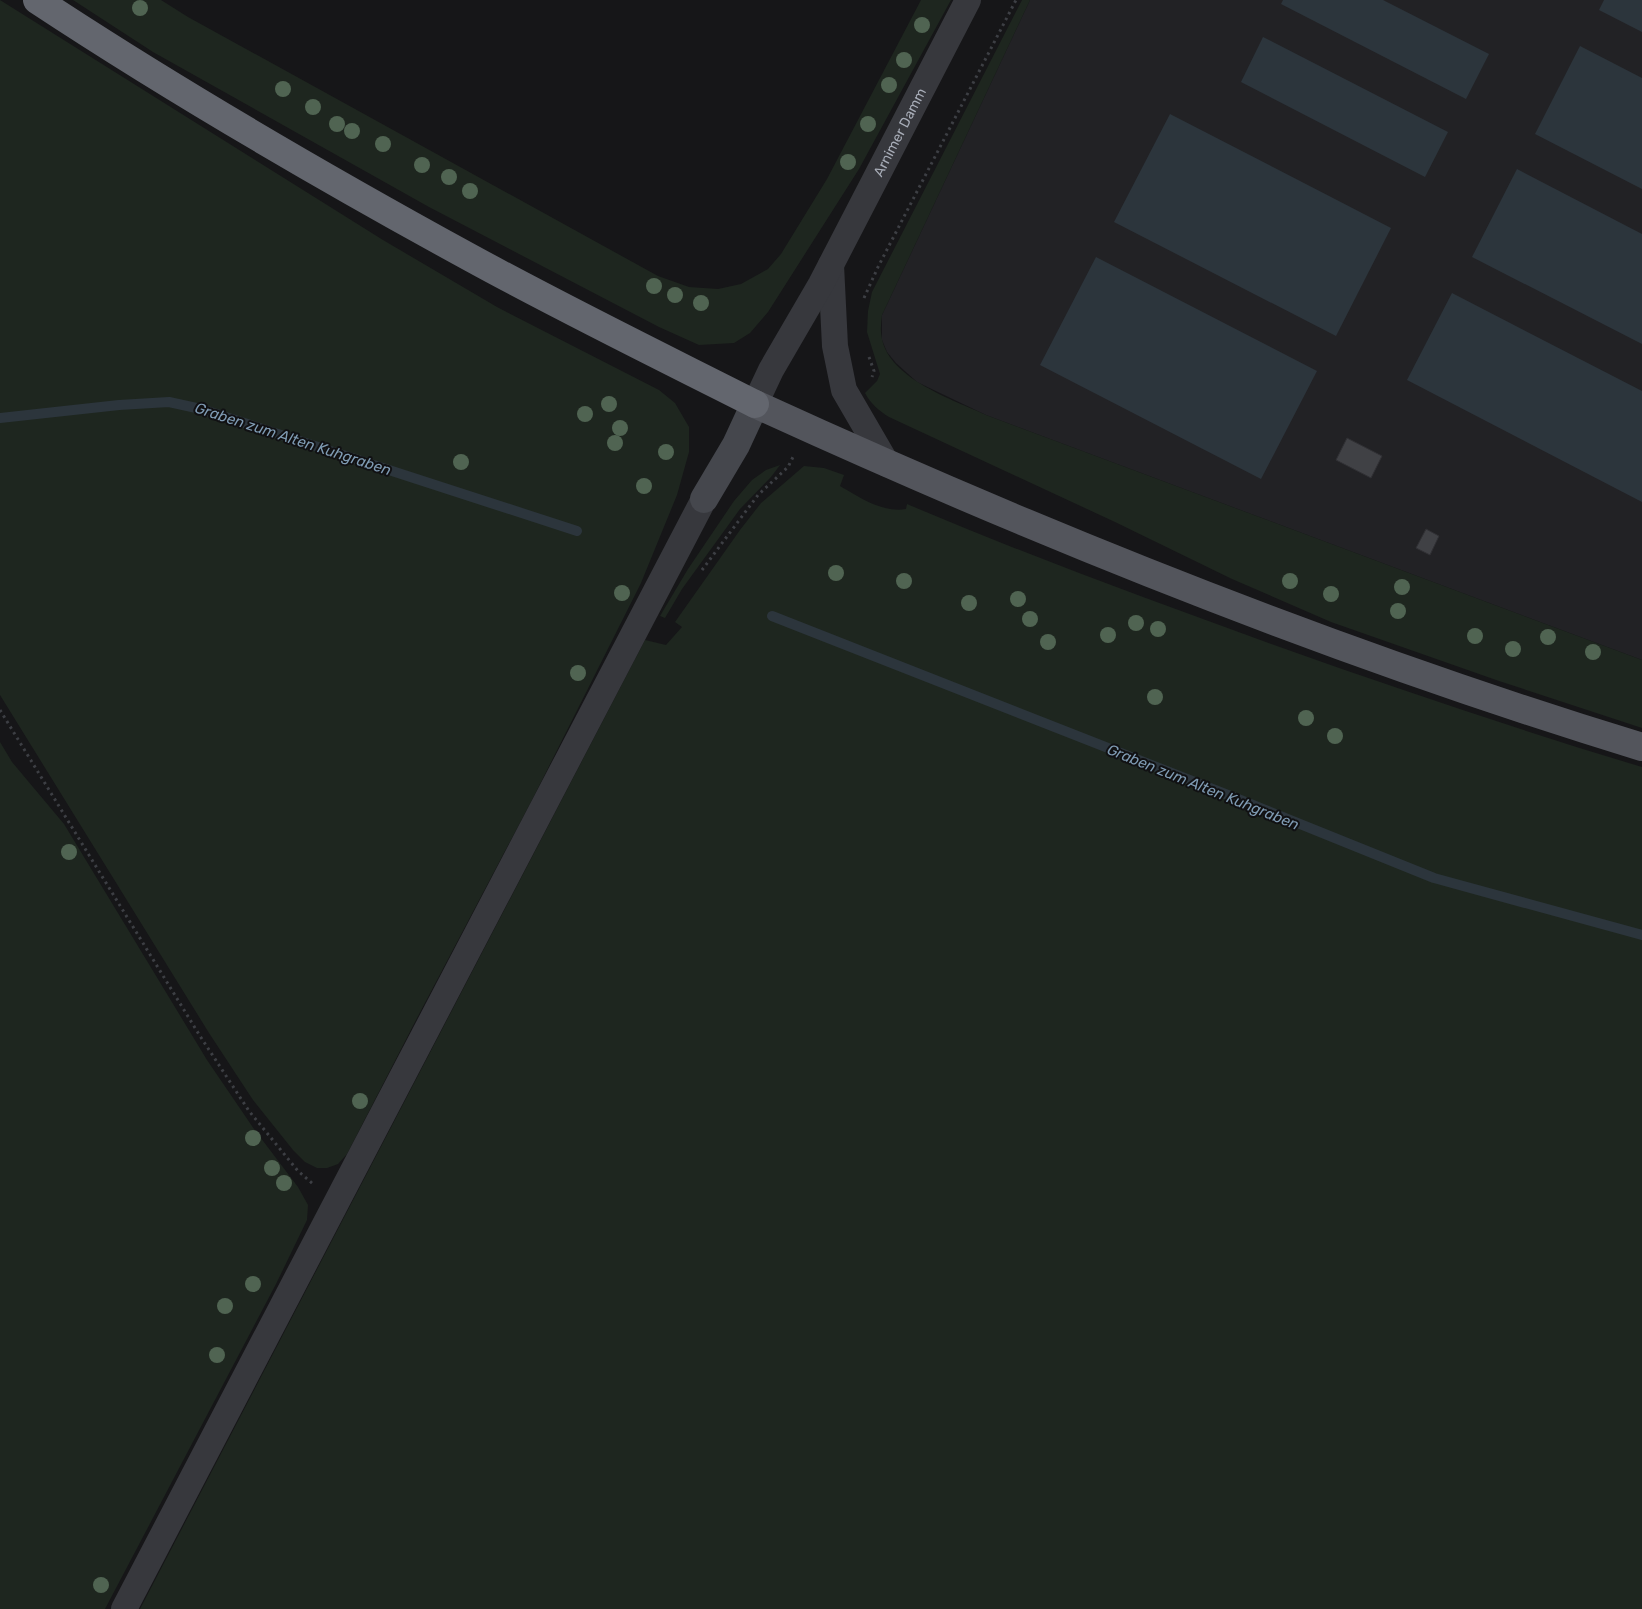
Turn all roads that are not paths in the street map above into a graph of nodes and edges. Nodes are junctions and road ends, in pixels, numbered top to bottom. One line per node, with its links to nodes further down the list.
1 (37, 0): 4 (highway)
2 (968, 0): 3 (street, Arnimer Damm)
3 (831, 264): 4 (street, Arnimer Damm); 5 (street)
4 (755, 404): 5 (main road); 6 (street)
5 (887, 464): 7 (main road)
6 (704, 499): 8 (street)
7 (1642, 747)
8 (124, 1609)

